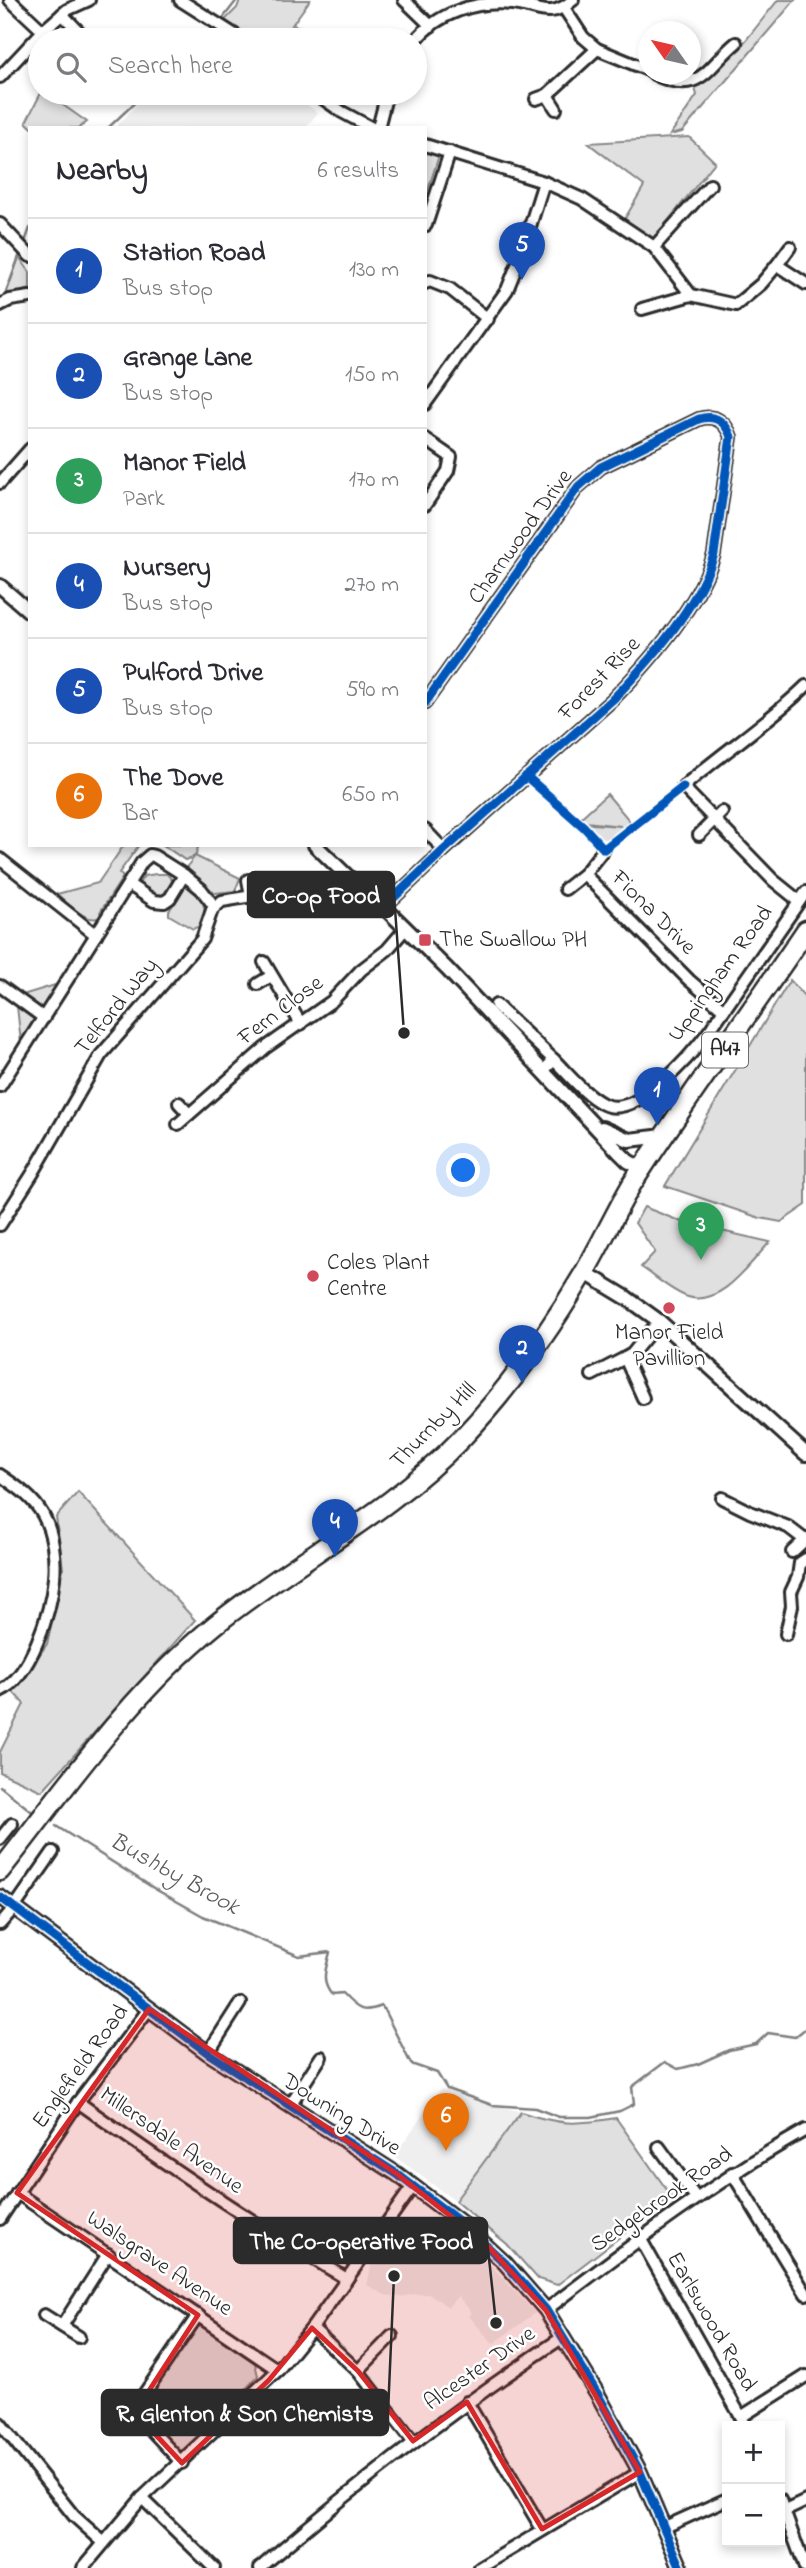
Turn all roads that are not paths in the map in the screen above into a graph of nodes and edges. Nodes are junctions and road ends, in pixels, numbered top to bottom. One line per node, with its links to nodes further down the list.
1 (10, 0): 9 (street)
2 (89, 0): 7 (street)
3 (180, 0): 12 (street)
4 (404, 0): 8 (street)
5 (515, 2): 6 (street); 8 (street)
6 (568, 4): 16 (street)
7 (62, 14): 10 (street); 11 (street)
8 (431, 26): 13 (street)
9 (40, 28)
10 (46, 28)
11 (75, 28)
12 (224, 28)
13 (427, 30)
14 (736, 43): 19 (street)
15 (28, 47): 18 (street)
16 (597, 49): 17 (street); 22 (street)
17 (638, 66)
18 (0, 77)
19 (701, 77)
20 (332, 105): 23 (street)
21 (383, 105): 24 (street)
22 (556, 109)
23 (371, 126)
24 (376, 126)
25 (427, 146): 26 (street)
26 (450, 152): 27 (street); 29 (street)
27 (544, 182): 31 (street); 41 (street)
28 (710, 185): 31 (street)
29 (427, 222)
30 (0, 224): 33 (street)
31 (654, 247): 37 (street)
32 (790, 247): 34 (street)
33 (28, 254)
34 (777, 265): 36 (street); 37 (street)
35 (427, 282): 41 (street)
36 (806, 284)
37 (691, 295): 40 (street)
38 (28, 298): 39 (street)
39 (0, 305)
40 (642, 309)
41 (488, 319): 42 (street)
42 (427, 401)
43 (718, 419): 51 (street, Charnwood Drive); 57 (street, Forest Rise)
44 (427, 440): 47 (street)
45 (28, 451): 46 (street)
46 (0, 483)
47 (427, 502)
48 (0, 586): 49 (street)
49 (28, 610)
50 (806, 686): 52 (street)
51 (427, 700)
52 (718, 816): 54 (street); 66 (street)
53 (427, 832): 57 (street)
54 (699, 835)
55 (317, 847): 68 (street)
56 (604, 849): 59 (street, Fiona Drive)
57 (444, 850): 68 (street, Forest Rise)
58 (0, 859): 71 (street)
59 (584, 874): 64 (street, Fiona Drive); 77 (street, Fiona Drive)
60 (184, 875): 62 (street); 62 (street); 67 (street)
61 (248, 880): 65 (street)
62 (128, 884): 71 (street)
63 (313, 886): 65 (street)
64 (565, 889)
65 (251, 895): 67 (street)
66 (802, 896): 77 (street, Uppingham Road)
67 (214, 906): 89 (street, Telford Way)
68 (384, 907): 69 (street)
69 (406, 928): 79 (street, Fern Close); 81 (street)
70 (806, 930): 87 (highway, Thurnby Hill / A47)
71 (96, 934): 78 (street)
72 (264, 962): 73 (street)
73 (271, 976): 74 (street); 79 (street)
74 (258, 984)
75 (0, 986): 78 (street)
76 (496, 1004): 80 (street)
77 (724, 1010): 80 (street, Uppingham Road)
78 (44, 1018): 82 (street)
79 (301, 1024): 84 (street, Fern Close)
80 (554, 1060): 81 (street)
81 (543, 1071): 85 (street)
82 (0, 1086)
83 (179, 1103): 84 (street)
84 (189, 1114): 86 (street, Fern Close)
85 (592, 1123): 87 (street); 88 (street)
86 (178, 1124)
87 (664, 1136): 88 (highway, Thurnby Hill / A47)
88 (642, 1169): 90 (highway, Thurnby Hill / A47)
89 (0, 1225)
90 (584, 1272): 91 (street); 107 (highway, Thurnby Hill / A47)
91 (659, 1321): 92 (street); 95 (street)
92 (625, 1358): 93 (street); 94 (street)
93 (592, 1375)
94 (643, 1398)
95 (806, 1454)
96 (0, 1475): 103 (street)
97 (722, 1498): 98 (street)
98 (806, 1539): 99 (street)
99 (792, 1552)
100 (806, 1559): 101 (street)
101 (802, 1570): 102 (street)
102 (786, 1634)
103 (0, 1691)
104 (12, 1825): 105 (street)
105 (0, 1839)
106 (53, 1852): 109 (street)
107 (0, 1871)
108 (0, 1898): 109 (street, Downing Drive)
109 (14, 1908): 110 (street); 112 (street, Downing Drive)
110 (0, 1924)
111 (240, 2003): 113 (street)
112 (149, 2009): 113 (street, Downing Drive); 115 (street, Englefield Road)
113 (208, 2053): 116 (street, Downing Drive)
114 (321, 2057): 116 (street)
115 (78, 2102): 121 (street, Englefield Road); 126 (street, Millersdale Avenue)
116 (290, 2105): 120 (street, Downing Drive)
117 (806, 2130): 119 (street, Sedgebrook Road)
118 (659, 2147): 122 (street)
119 (732, 2173): 122 (street, Sedgebrook Road); 127 (street)
120 (413, 2186): 126 (street); 128 (street, Downing Drive)
121 (17, 2193): 123 (street, Englefield Road); 125 (street, Walsgrave Avenue)
122 (696, 2198): 124 (street, Sedgebrook Road)
123 (0, 2219)
124 (640, 2238): 128 (street, Sedgebrook Road); 140 (street, Earlswood Road)
125 (108, 2254): 130 (street, Walsgrave Avenue); 131 (street)
126 (347, 2279): 132 (street)
127 (806, 2294)
128 (546, 2310): 135 (street, Downing Drive)
129 (44, 2315): 131 (street)
130 (198, 2315): 136 (street, Walsgrave Avenue); 144 (street)
131 (62, 2326): 134 (street)
132 (312, 2328): 136 (street); 137 (street)
133 (392, 2336): 137 (street)
134 (79, 2337)
135 (563, 2337): 139 (street, Alcester Drive); 145 (street, Downing Drive)
136 (278, 2370): 144 (street)
137 (358, 2371): 143 (street)
138 (806, 2376): 141 (street)
139 (467, 2402): 143 (street, Alcester Drive); 151 (street)
140 (742, 2421)
141 (744, 2421)
142 (0, 2423): 152 (street)
143 (414, 2441): 155 (street, Alcester Drive)
144 (181, 2463): 146 (street)
145 (640, 2472): 150 (street, Downing Drive); 151 (street)
146 (142, 2498): 152 (street); 154 (street)
147 (722, 2501): 150 (street)
148 (806, 2501): 149 (street)
149 (785, 2511): 158 (street)
150 (665, 2527): 157 (street, Downing Drive)
151 (542, 2529): 156 (street)
152 (103, 2542): 153 (street)
153 (83, 2568)
154 (214, 2568)
155 (260, 2568)
156 (480, 2568)
157 (681, 2568)
158 (805, 2568)

